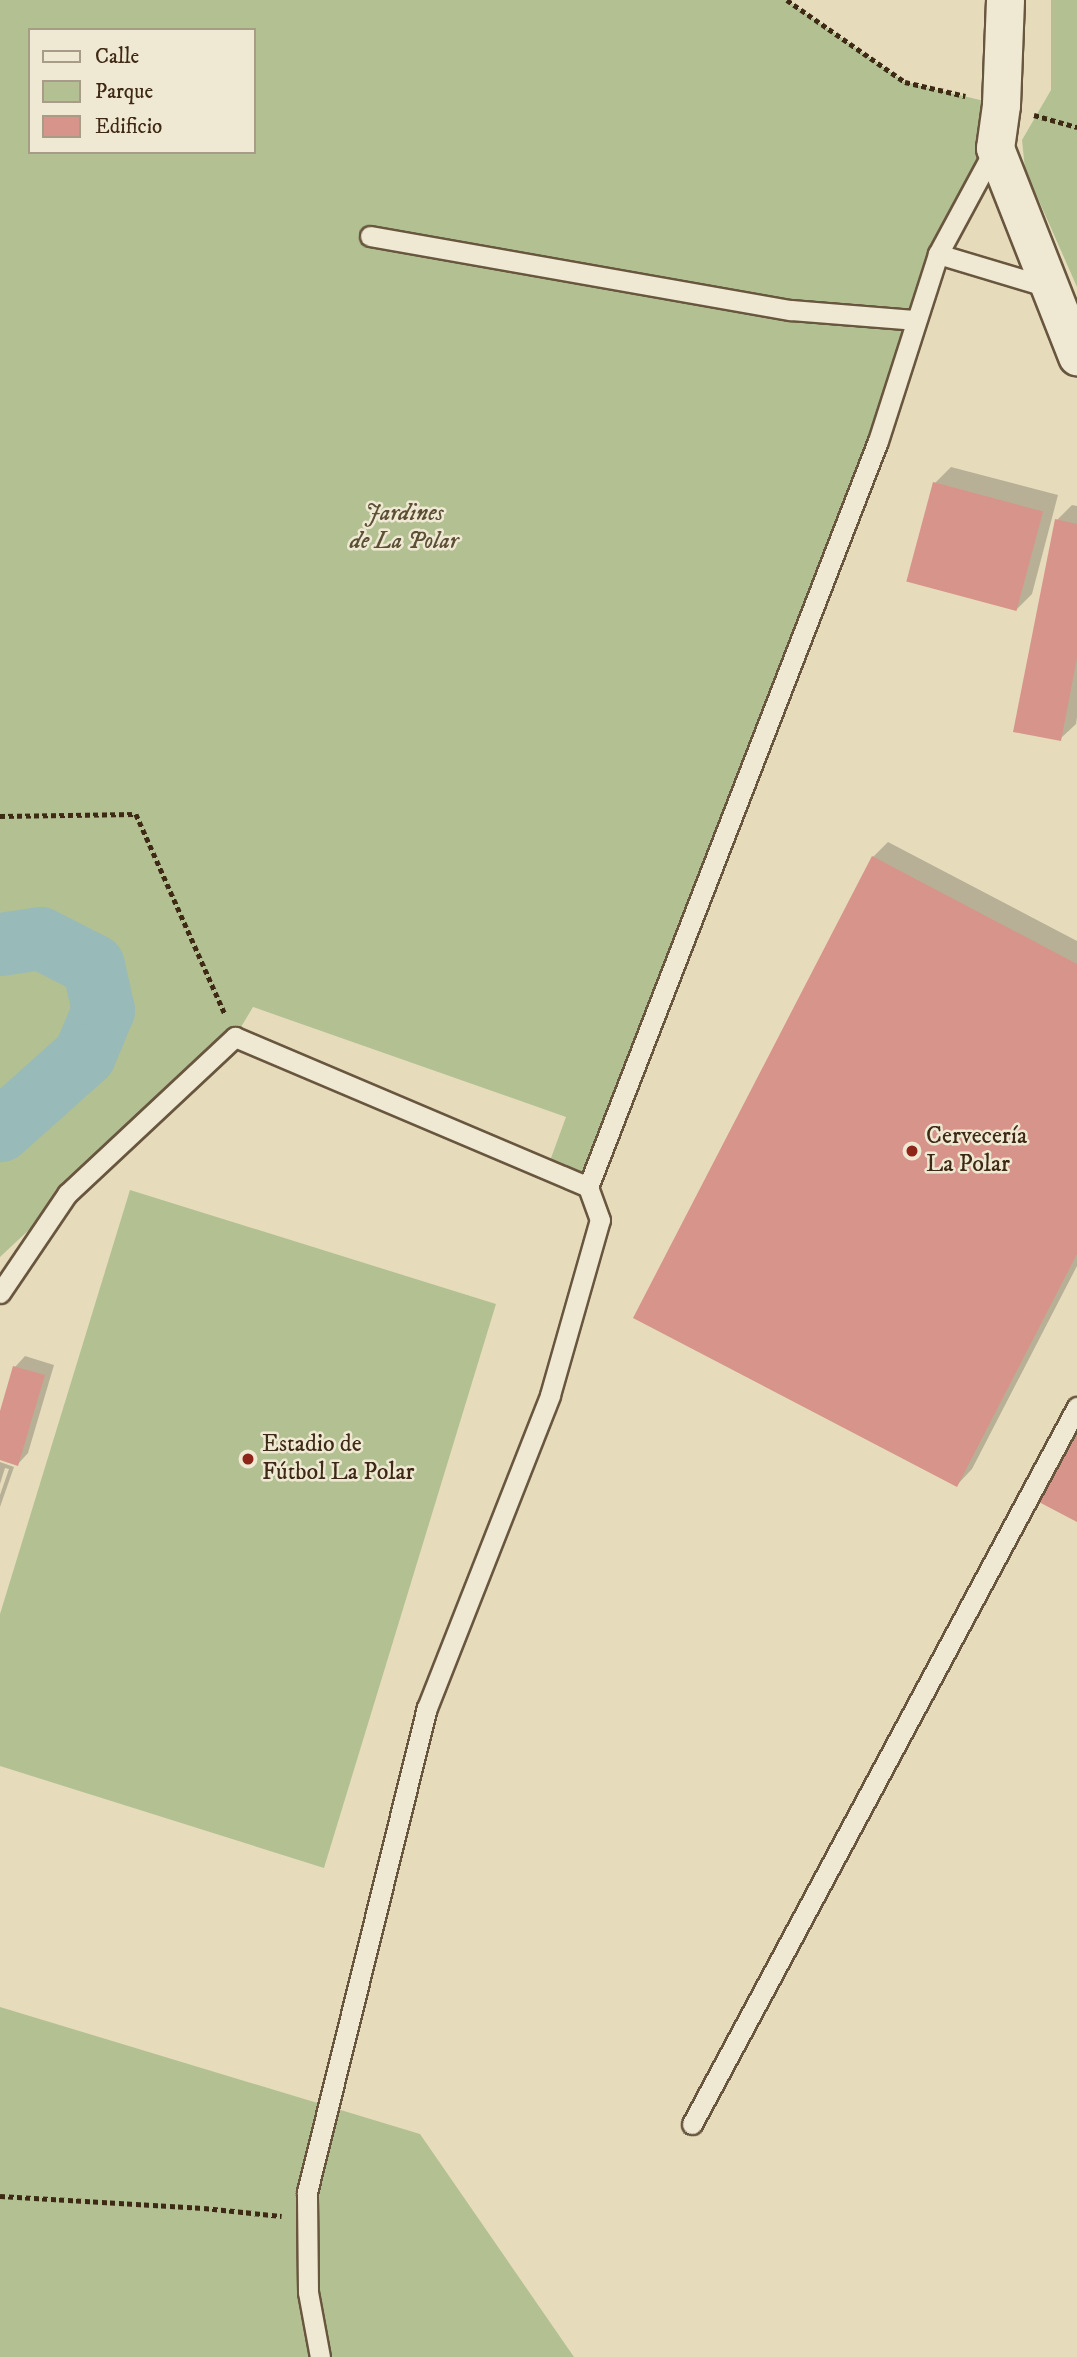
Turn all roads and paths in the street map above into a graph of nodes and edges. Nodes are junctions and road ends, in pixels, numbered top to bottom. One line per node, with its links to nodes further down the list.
1 (788, 0): 3 (path)
2 (1005, 0): 3 (street)
3 (1001, 105): 4 (street)
4 (995, 148): 6 (lane); 7 (street)
5 (370, 236): 8 (lane)
6 (938, 254): 7 (lane); 8 (lane)
7 (1052, 288): 9 (street)
8 (914, 320): 12 (lane)
9 (1077, 356)
10 (0, 816): 11 (path)
11 (235, 1037): 12 (lane); 13 (lane)
12 (588, 1187): 17 (lane)
13 (0, 1293)
14 (1077, 1408): 15 (lane)
15 (692, 2124)
16 (0, 2196): 17 (path)
17 (307, 2219): 18 (lane)
18 (320, 2357)

